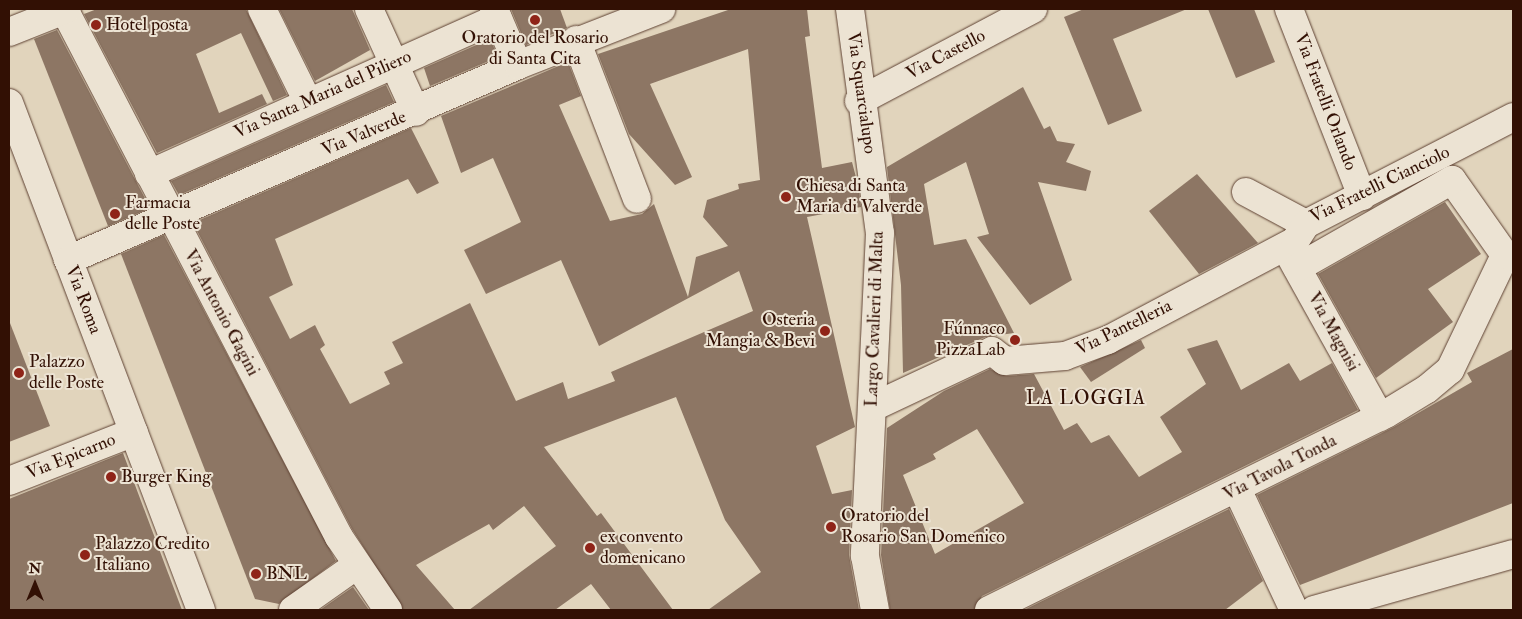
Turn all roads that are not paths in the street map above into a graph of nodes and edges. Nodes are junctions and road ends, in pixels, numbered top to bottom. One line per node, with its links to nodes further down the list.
1 (65, 9): 9 (street); 18 (street, Via Antonio Gagini)
2 (262, 9): 14 (street)
3 (369, 9): 11 (street)
4 (660, 9): 10 (street, Via Valverde)
5 (850, 9): 13 (street, Via Squarcialupo)
6 (1033, 9): 13 (street, Via Castello)
7 (1289, 9): 21 (street, Via Fratelli Orlando)
8 (496, 13): 11 (street, Via Santa Maria del Piliero); 12 (street)
9 (9, 32)
10 (576, 40): 12 (street, Via Valverde); 22 (street)
11 (394, 63): 14 (street, Via Santa Maria del Piliero); 16 (street)
12 (518, 65): 16 (street, Via Valverde)
13 (859, 101): 19 (street, Via Squarcialupo)
14 (308, 102): 18 (street, Via Santa Maria del Piliero)
15 (9, 103): 26 (street, Via Roma)
16 (416, 112): 23 (street, Via Valverde)
17 (1513, 117): 21 (street, Via Fratelli Cianciolo)
18 (149, 174): 23 (street, Via Antonio Gagini)
19 (872, 178): 28 (street, Largo Cavalieri di Malta)
20 (1246, 192): 24 (street, Via Fratelli Cianciolo)
21 (1362, 196): 24 (street, Via Fratelli Cianciolo)
22 (637, 199)
23 (170, 216): 26 (street, Via Valverde); 33 (street, Via Antonio Gagini)
24 (1306, 224): 25 (street, Via Pantelleria)
25 (1291, 257): 27 (street, Via Magnisi); 27 (street, Via Tavola Tonda); 28 (street, Via Pantelleria)
26 (68, 260): 29 (street, Via Roma)
27 (1380, 417): 31 (street, Via Tavola Tonda)
28 (871, 418): 37 (street, Largo Cavalieri di Malta)
29 (134, 432): 30 (street, Via Epicarno); 34 (street, Via Roma)
30 (9, 481)
31 (1237, 489): 38 (street, Via Tavola Tonda); 39 (street)
32 (1513, 554): 40 (street)
33 (356, 565): 35 (street); 36 (street, Via Antonio Gagini)
34 (201, 610)
35 (293, 610)
36 (388, 610)
37 (875, 610)
38 (989, 610)
39 (1294, 610)
40 (1314, 610)

